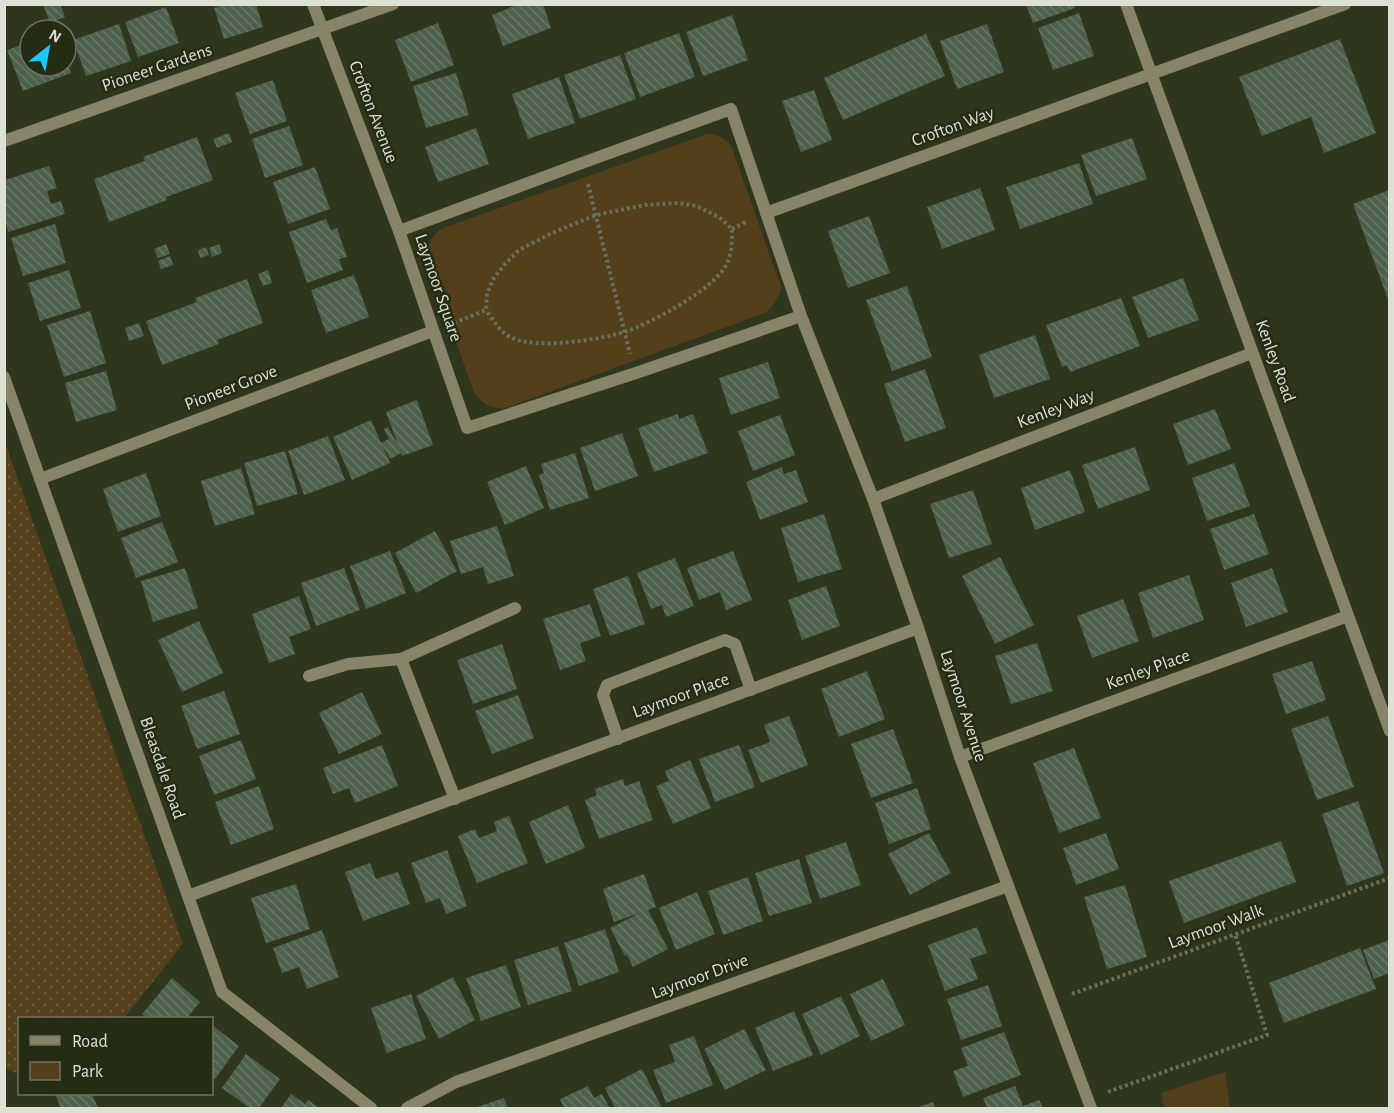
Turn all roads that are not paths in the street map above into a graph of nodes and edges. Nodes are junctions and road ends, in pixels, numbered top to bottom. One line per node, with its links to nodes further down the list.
1 (313, 4): 5 (street, Crofton Avenue)
2 (393, 4): 5 (street, Pioneer Gardens)
3 (1126, 4): 6 (street, Kenley Road)
4 (1345, 4): 6 (street, Crofton Way)
5 (323, 30): 7 (street, Pioneer Gardens); 9 (street, Crofton Avenue)
6 (1151, 75): 8 (street, Crofton Way); 12 (street, Kenley Road)
7 (4, 141)
8 (766, 213): 9 (street, Laymoor Square); 10 (street, Laymoor Square)
9 (399, 231): 11 (street, Laymoor Square)
10 (801, 316): 11 (street, Laymoor Square); 15 (street, Laymoor Avenue)
11 (434, 331): 14 (street, Pioneer Grove)
12 (1252, 353): 15 (street, Kenley Way); 17 (street, Kenley Road)
13 (4, 377): 14 (street, Bleasdale Road)
14 (40, 479): 27 (street, Bleasdale Road)
15 (873, 499): 18 (street, Laymoor Avenue)
16 (515, 608): 19 (street)
17 (1348, 616): 22 (street, Kenley Road); 24 (street, Kenley Place)
18 (918, 628): 21 (street, Laymoor Place); 24 (street, Laymoor Avenue)
19 (401, 659): 20 (street); 25 (street)
20 (309, 676)
21 (751, 690): 23 (street, Laymoor Place); 23 (street)
22 (1389, 731)
23 (618, 739): 25 (street, Laymoor Place)
24 (960, 757): 26 (street, Laymoor Avenue)
25 (455, 799): 27 (street, Laymoor Place)
26 (1008, 886): 28 (street, Laymoor Avenue); 30 (street, Laymoor Drive)
27 (188, 896): 29 (street, Bleasdale Road)
28 (1089, 1104)
29 (371, 1108)
30 (408, 1108)

